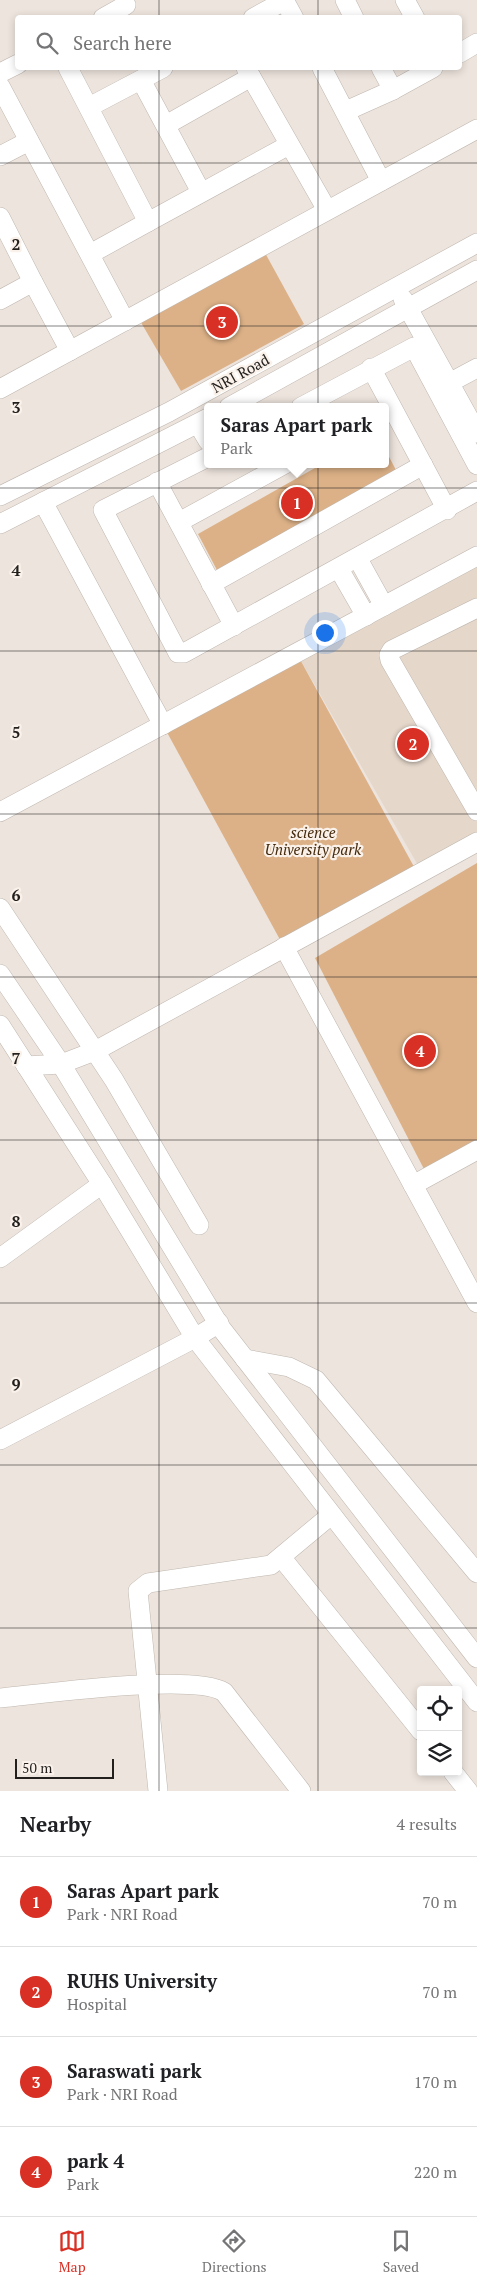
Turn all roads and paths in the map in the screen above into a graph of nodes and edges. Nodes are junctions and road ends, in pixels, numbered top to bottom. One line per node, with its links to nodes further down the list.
1 (284, 0): 6 (street); 7 (street)
2 (345, 0): 8 (street)
3 (405, 0): 9 (street)
4 (129, 2): 5 (street)
5 (108, 15)
6 (259, 15)
7 (292, 15)
8 (352, 15)
9 (413, 15)
10 (477, 43): 11 (street)
11 (462, 52)
12 (15, 66): 19 (street)
13 (69, 70): 23 (street)
14 (159, 70): 20 (street)
15 (323, 70): 24 (street)
16 (382, 70): 22 (street)
17 (429, 70): 22 (street)
18 (248, 72): 25 (street); 28 (street)
19 (0, 73)
20 (141, 80): 23 (street); 25 (street)
21 (0, 86): 27 (street)
22 (392, 90): 24 (street)
23 (89, 107): 34 (street)
24 (346, 111): 30 (street)
25 (166, 125): 31 (street)
26 (477, 129): 30 (street)
27 (30, 141): 29 (street); 36 (street)
28 (289, 145): 31 (street); 32 (street)
29 (0, 156)
30 (381, 181): 32 (street)
31 (201, 192): 34 (street)
32 (328, 210): 42 (street)
33 (0, 217): 38 (street)
34 (148, 222): 36 (street)
35 (477, 243): 39 (street, NRI Road)
36 (90, 254): 42 (street)
37 (477, 270): 41 (street, NRI Road)
38 (33, 282): 40 (street); 43 (street)
39 (397, 287): 41 (street); 60 (street, NRI Road)
40 (0, 300)
41 (408, 308): 46 (street); 48 (street, NRI Road)
42 (125, 321): 43 (street)
43 (70, 351): 47 (street)
44 (371, 368): 49 (street); 50 (street); 55 (street)
45 (477, 368): 46 (street)
46 (449, 383): 53 (street)
47 (0, 389)
48 (236, 403)
49 (308, 403)
50 (386, 403)
51 (389, 410): 56 (street)
52 (203, 421): 61 (street)
53 (477, 433)
54 (204, 459): 58 (street)
55 (477, 465)
56 (423, 466): 62 (street); 68 (street)
57 (278, 468): 63 (street)
58 (157, 482): 63 (street); 72 (street)
59 (477, 491): 62 (street)
60 (0, 496)
61 (43, 502): 64 (street); 73 (street)
62 (447, 510): 66 (street)
63 (179, 522): 68 (street)
64 (0, 524)
65 (477, 556): 69 (street)
66 (358, 559): 67 (street); 69 (street)
67 (339, 569): 71 (street); 72 (street)
68 (211, 584): 72 (street)
69 (384, 606): 71 (street)
70 (477, 608): 74 (street)
71 (366, 616): 73 (street)
72 (234, 626)
73 (163, 725): 75 (street)
74 (477, 811)
75 (0, 812)
76 (477, 842): 78 (street)
77 (0, 908): 81 (street)
78 (284, 947): 81 (street); 86 (street)
79 (0, 974): 82 (street)
80 (2, 1033): 83 (street)
81 (95, 1051): 82 (street); 87 (street)
82 (62, 1064): 83 (street); 90 (street)
83 (26, 1066): 85 (street)
84 (477, 1150): 86 (street)
85 (102, 1184): 88 (street); 91 (street)
86 (413, 1185): 89 (street)
87 (199, 1225)
88 (0, 1258)
89 (477, 1303)
90 (219, 1323): 91 (street); 92 (street)
91 (195, 1338): 93 (street); 94 (street)
92 (245, 1359): 96 (street); 97 (street)
93 (0, 1440)
94 (331, 1515): 95 (street); 100 (street)
95 (281, 1557): 98 (street); 101 (street)
96 (477, 1572)
97 (477, 1658)
98 (147, 1686): 99 (street); 103 (street); 104 (street)
99 (0, 1698)
100 (477, 1702)
101 (417, 1726)
102 (456, 1776): 105 (street)
103 (158, 1791)
104 (301, 1791)
105 (468, 1791)

